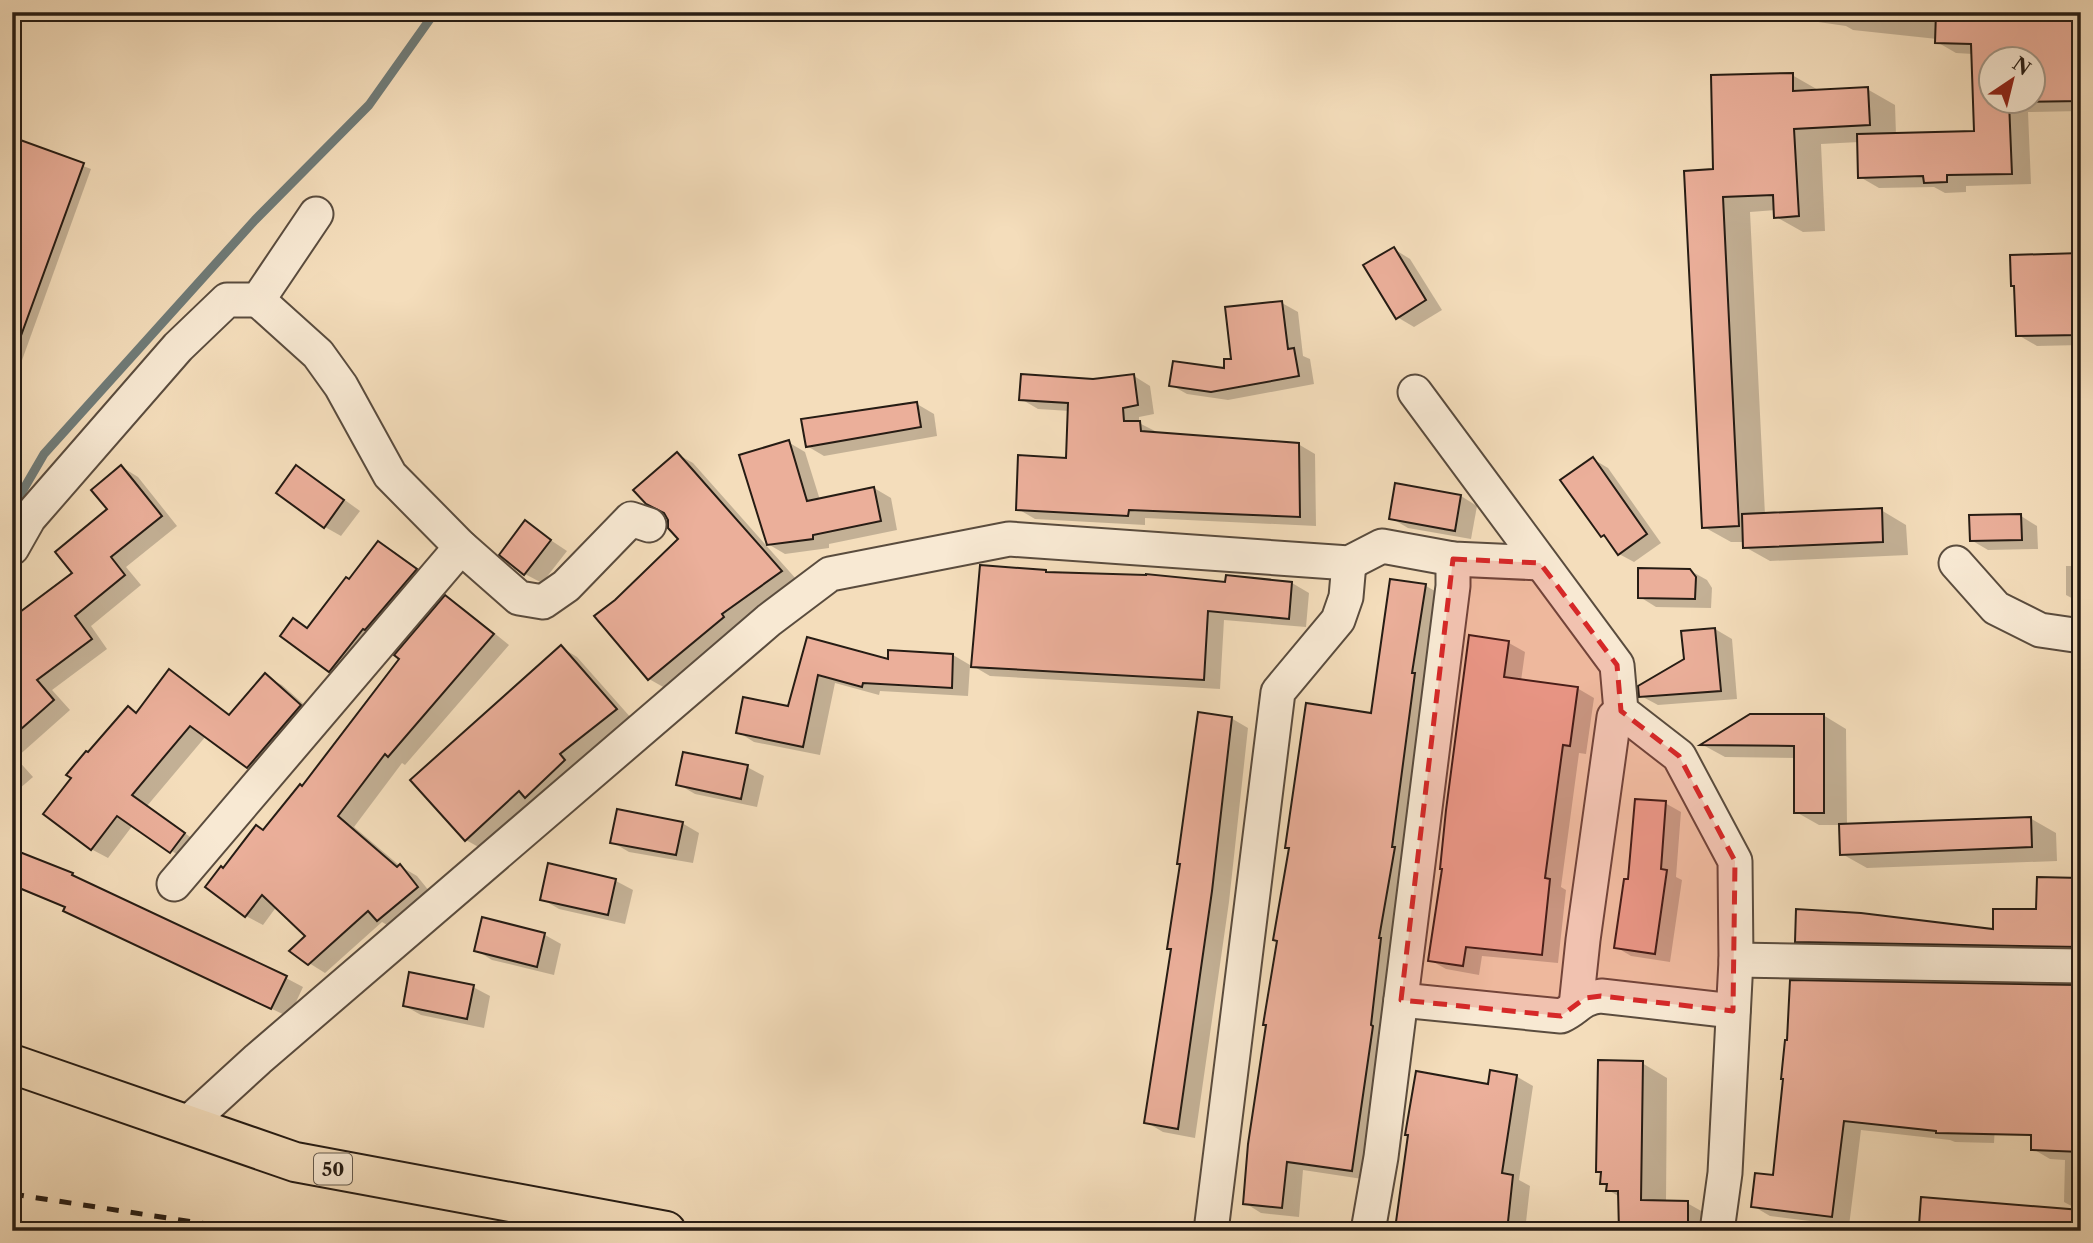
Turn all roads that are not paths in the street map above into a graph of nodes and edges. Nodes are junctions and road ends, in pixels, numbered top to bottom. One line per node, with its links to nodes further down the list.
1 (316, 214): 2 (street)
2 (258, 300): 5 (street); 6 (street)
3 (1415, 392): 9 (street)
4 (649, 525): 5 (street)
5 (461, 547): 13 (street)
6 (12, 548)
7 (1453, 559): 8 (street); 9 (street); 16 (street)
8 (1349, 563): 20 (street); 22 (street)
9 (1540, 563): 12 (street)
10 (1956, 563): 11 (street)
11 (2081, 636)
12 (1621, 711): 14 (street); 17 (street)
13 (173, 884)
14 (1736, 960): 15 (street); 18 (street)
15 (2081, 966)
16 (1401, 1000): 17 (street); 23 (street)
17 (1576, 1006): 18 (street)
18 (1733, 1011): 24 (street)
19 (12, 1064): 20 (main road, 50)
20 (187, 1124): 21 (main road, 50)
21 (666, 1231)
22 (1211, 1231)
23 (1368, 1231)
24 (1717, 1231)

